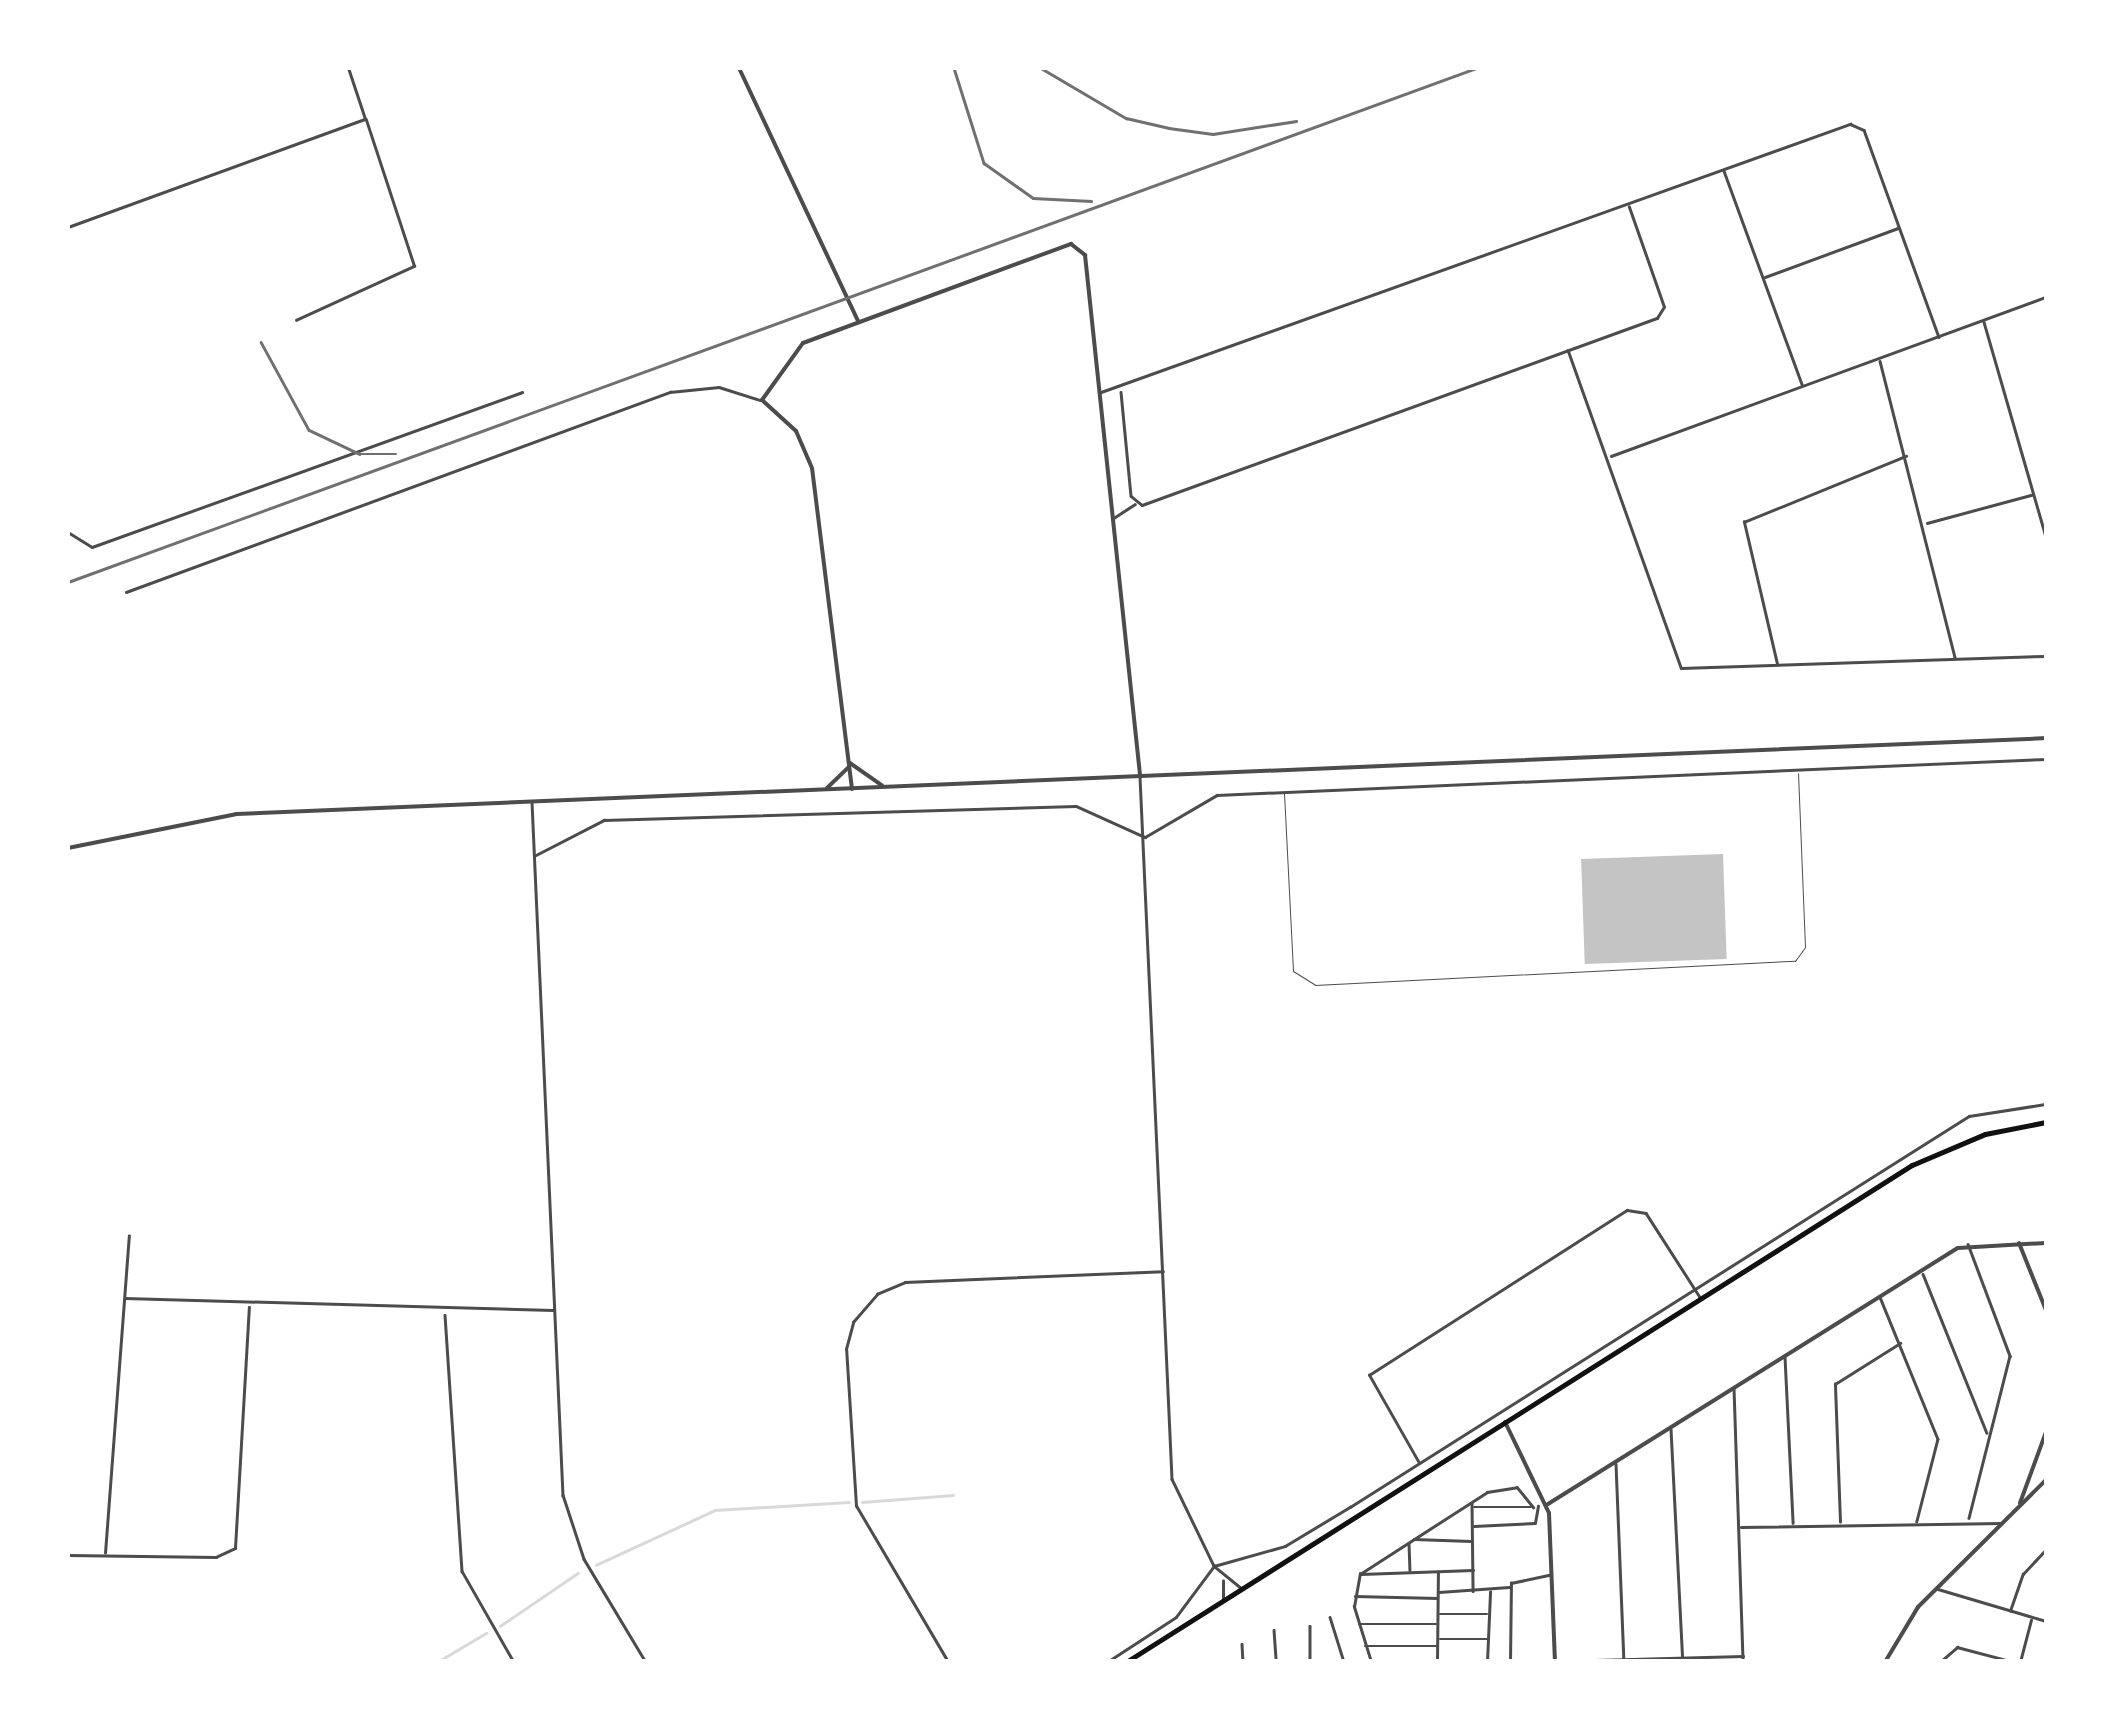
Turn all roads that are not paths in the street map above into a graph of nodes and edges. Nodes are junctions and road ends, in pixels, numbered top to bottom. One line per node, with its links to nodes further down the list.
1 (348, 68): 3 (street)
2 (739, 68): 11 (street)
3 (365, 119): 7 (street); 10 (street)
4 (1724, 171): 5 (street); 6 (street); 8 (street)
5 (1629, 206): 14 (street); 17 (street)
6 (1900, 227): 8 (street); 13 (street)
7 (68, 228)
8 (1764, 278): 16 (street)
9 (2046, 298): 12 (street)
10 (296, 320)
11 (858, 320): 19 (street); 20 (street)
12 (1984, 321): 13 (street); 23 (street)
13 (1939, 337): 15 (street)
14 (1568, 350): 22 (street); 24 (street)
15 (1879, 360): 16 (street); 21 (street)
16 (1802, 386): 22 (street)
17 (1121, 390): 19 (street); 24 (street)
18 (522, 392): 29 (street)
19 (1100, 392): 27 (street)
20 (762, 400): 31 (street); 37 (street)
21 (1906, 456): 28 (street); 34 (street)
22 (1608, 457): 34 (street)
23 (2034, 494): 26 (street); 28 (street)
24 (1136, 504): 27 (street)
25 (2046, 505): 26 (street)
26 (2040, 507): 30 (street)
27 (1112, 519): 39 (street)
28 (1926, 524): 33 (street)
29 (68, 532)
30 (2046, 536)
31 (126, 592)
32 (2046, 656): 33 (street)
33 (1956, 661): 34 (street)
34 (1777, 664)
35 (2046, 738): 39 (street)
36 (2046, 759): 38 (street)
37 (850, 763): 40 (street); 41 (street); 42 (street)
38 (1798, 773): 43 (street); 43 (lane)
39 (1140, 776): 40 (street); 45 (street)
40 (886, 787): 41 (street)
41 (852, 788): 42 (street)
42 (822, 790): 44 (street)
43 (1284, 794): 45 (street)
44 (532, 800): 46 (street); 47 (street)
45 (1145, 837): 47 (street); 54 (street)
46 (68, 848)
47 (534, 856): 61 (street)
48 (2046, 1104): 56 (street)
49 (2046, 1122): 59 (main road)
50 (129, 1236): 58 (street)
51 (2019, 1243): 52 (street); 53 (street); 62 (street)
52 (1968, 1244): 55 (street); 71 (street)
53 (2046, 1244)
54 (1163, 1271): 93 (street); 129 (street)
55 (1922, 1271): 57 (street); 71 (street)
56 (1695, 1290): 59 (street); 73 (street); 73 (street)
57 (1880, 1296): 64 (street); 65 (street)
58 (126, 1298): 60 (street); 92 (street)
59 (1701, 1298): 68 (main road)
60 (248, 1306): 63 (street); 92 (street)
61 (555, 1310): 63 (street); 128 (street)
62 (2046, 1310)
63 (445, 1313): 127 (street)
64 (1900, 1343): 82 (street); 84 (street)
65 (1785, 1355): 66 (street); 86 (street)
66 (1734, 1387): 69 (street); 87 (street)
67 (2046, 1418): 70 (street)
68 (1505, 1421): 77 (street); 101 (main road)
69 (1670, 1427): 72 (street); 124 (street)
70 (2046, 1431): 80 (street)
71 (1988, 1434): 81 (street)
72 (1616, 1462): 77 (street); 125 (street)
73 (1419, 1463): 93 (street)
74 (2046, 1480): 75 (street)
75 (2038, 1488): 76 (street); 80 (street)
76 (2046, 1496)
77 (1548, 1504): 79 (street); 98 (street)
78 (1472, 1505): 79 (street); 79 (street); 85 (street); 88 (street)
79 (1535, 1507): 85 (street)
80 (2018, 1507): 83 (street)
81 (1969, 1518): 82 (street); 83 (street)
82 (1917, 1522): 84 (street)
83 (2002, 1523): 102 (street)
84 (1840, 1524): 86 (street)
85 (1472, 1526): 89 (street)
86 (1793, 1526): 87 (street)
87 (1739, 1527): 123 (street)
88 (1411, 1540): 89 (street); 96 (street); 97 (street)
89 (1472, 1541): 94 (street)
90 (2046, 1549): 108 (street)
91 (68, 1556): 92 (street)
92 (105, 1556)
93 (1214, 1566): 99 (street); 130 (street)
94 (1474, 1570): 95 (street); 104 (street)
95 (1438, 1571): 96 (street); 105 (street)
96 (1410, 1572): 97 (street)
97 (1360, 1574): 106 (street)
98 (1553, 1574): 100 (street); 126 (street)
99 (1223, 1580): 101 (street); 107 (street)
100 (1510, 1587): 103 (street); 139 (street)
101 (1242, 1588): 107 (main road)
102 (1937, 1589): 108 (street); 141 (street)
103 (1490, 1590): 104 (street); 110 (street)
104 (1473, 1591): 105 (street)
105 (1438, 1595): 106 (street); 109 (street)
106 (1353, 1596): 114 (street)
107 (1222, 1601): 131 (main road)
108 (2010, 1611): 112 (street)
109 (1439, 1614): 110 (street); 115 (street)
110 (1489, 1614): 119 (street)
111 (1330, 1617): 135 (street)
112 (2032, 1617): 113 (street); 144 (street)
113 (2046, 1621)
114 (1357, 1624): 115 (street); 121 (street)
115 (1438, 1624): 118 (street)
116 (1310, 1626): 134 (street)
117 (1274, 1630): 133 (street)
118 (1438, 1639): 119 (street); 122 (street)
119 (1489, 1639): 138 (street)
120 (1242, 1644): 132 (street)
121 (1365, 1646): 122 (street); 136 (street)
122 (1438, 1646): 137 (street)
123 (1743, 1656): 124 (street); 140 (street)
124 (1683, 1659): 125 (street)
125 (1624, 1660): 126 (street)
126 (1555, 1661)
127 (514, 1662)
128 (646, 1662)
129 (948, 1662)
130 (1106, 1662)
131 (1126, 1662)
132 (1243, 1662)
133 (1276, 1662)
134 (1310, 1662)
135 (1344, 1662)
136 (1371, 1662)
137 (1437, 1662)
138 (1487, 1662)
139 (1510, 1662)
140 (1743, 1662)
141 (1885, 1662)
142 (1940, 1662): 143 (street)
143 (2014, 1662)
144 (2020, 1662)

